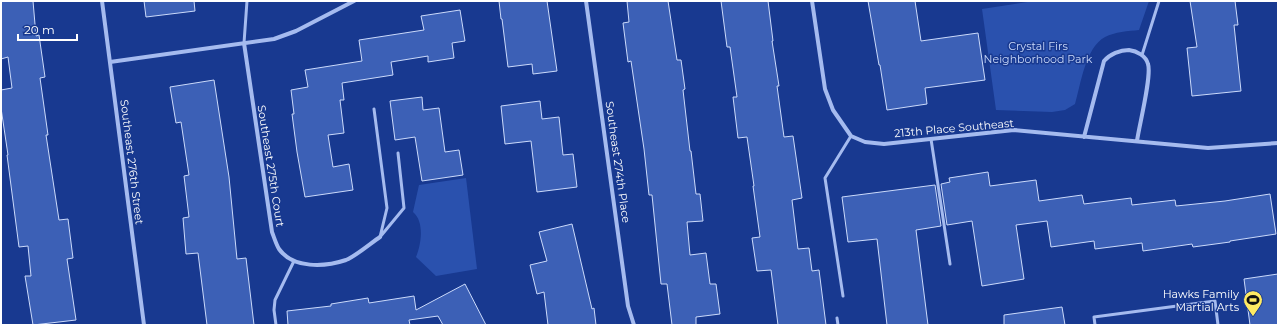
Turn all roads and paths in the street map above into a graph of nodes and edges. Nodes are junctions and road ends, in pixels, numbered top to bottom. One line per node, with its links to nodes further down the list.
1 (102, 1): 9 (street, Southeast 276th Street)
2 (247, 1): 7 (lane)
3 (354, 1): 7 (street)
4 (586, 1): 24 (street, Southeast 274th Place)
5 (812, 1): 11 (street)
6 (1159, 1): 8 (lane)
7 (244, 44): 9 (street); 18 (street, Southeast 275th Court)
8 (1142, 55): 12 (street); 14 (street)
9 (110, 62): 22 (street, Southeast 276th Street)
10 (374, 109): 17 (lane)
11 (852, 136): 13 (street, 213th Place Southeast); 20 (lane)
12 (1084, 136): 13 (street, 213th Place Southeast); 14 (street, 213th Place Southeast)
13 (931, 139): 19 (lane)
14 (1136, 141): 15 (street, 213th Place Southeast)
15 (1278, 143)
16 (398, 153): 17 (lane)
17 (380, 237): 18 (street)
18 (294, 262): 23 (lane)
19 (950, 264)
20 (843, 296)
21 (837, 318): 25 (lane)
22 (144, 325)
23 (276, 325)
24 (634, 325)
25 (838, 325)
26 (1095, 325): 27 (lane)
27 (1218, 325)

